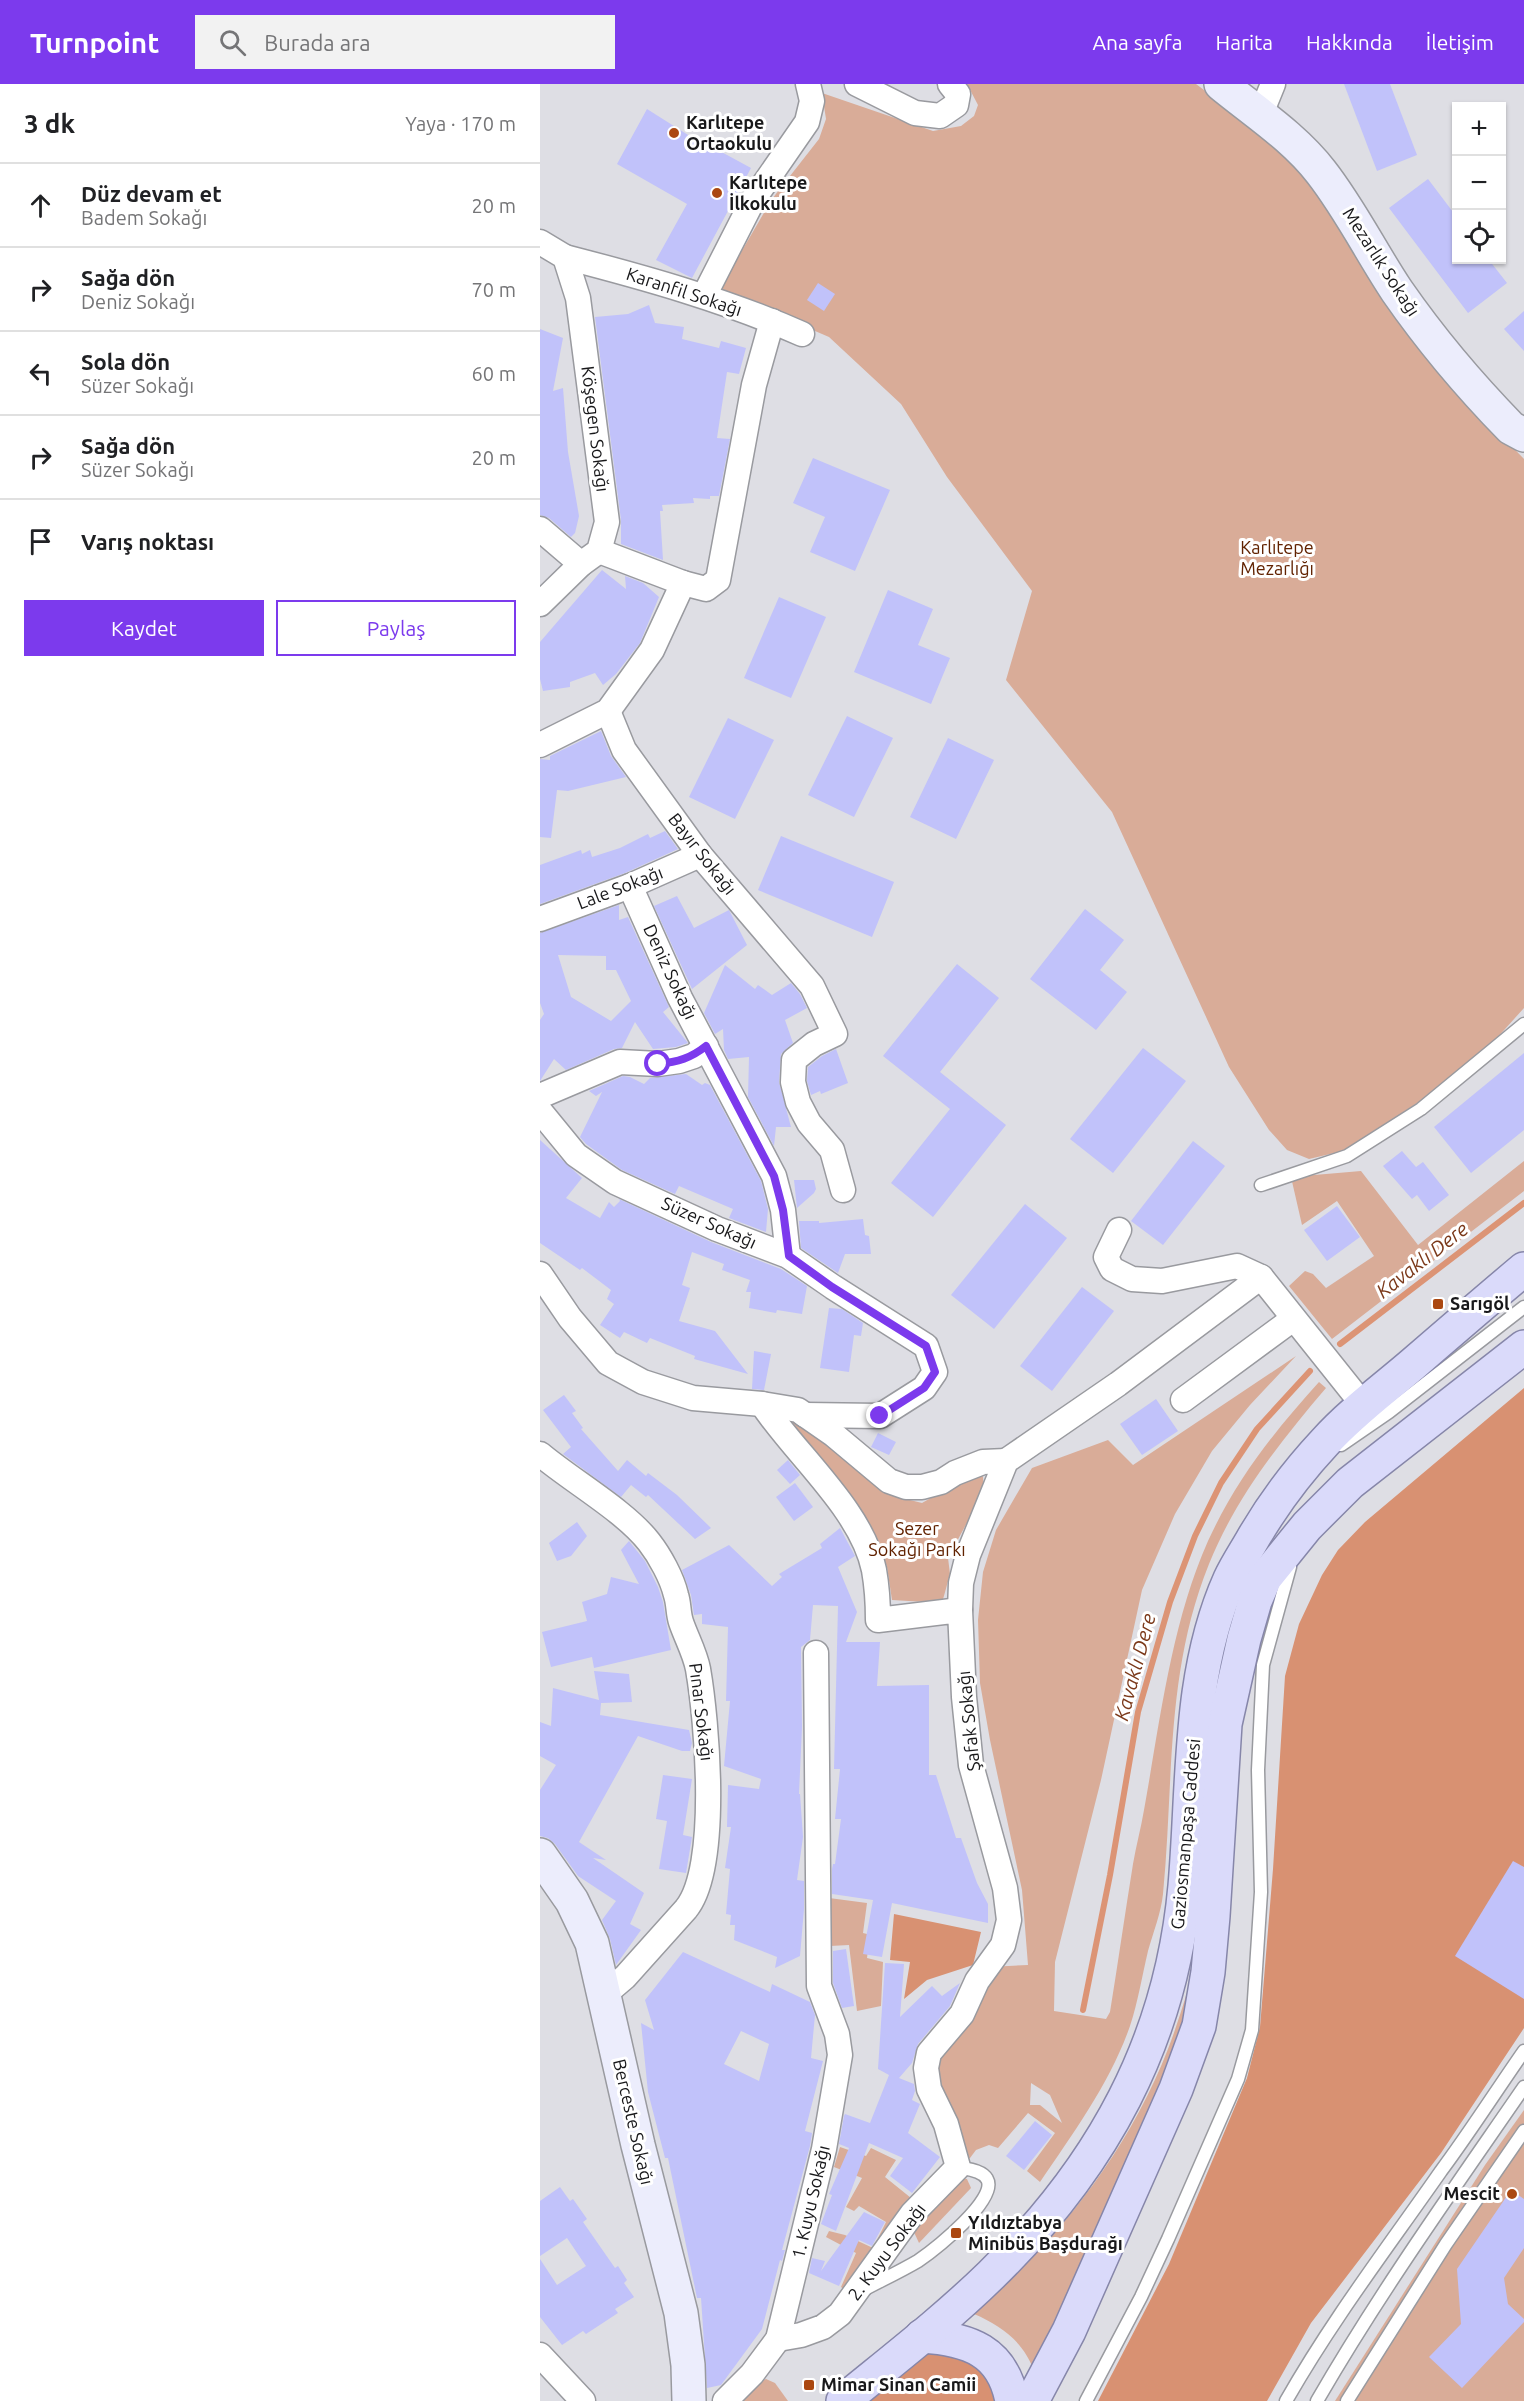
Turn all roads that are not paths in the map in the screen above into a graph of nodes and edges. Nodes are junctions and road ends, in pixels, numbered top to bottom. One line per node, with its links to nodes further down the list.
1 (808, 84): 9 (street)
2 (856, 84): 3 (street)
3 (950, 84)
4 (1221, 84): 6 (street, Mezarlık Sokağı)
5 (1273, 84): 6 (street)
6 (1260, 116): 12 (street, Mezarlık Sokağı)
7 (540, 242): 8 (street)
8 (565, 257): 9 (street, Karanfil Sokağı); 14 (street, Köşegen Sokağı)
9 (704, 296): 10 (street, Karanfil Sokağı)
10 (772, 321): 11 (street, Karanfil Sokağı); 15 (street)
11 (802, 334)
12 (1524, 435)
13 (540, 528): 14 (street)
14 (590, 558): 15 (street); 16 (street)
15 (683, 584): 17 (street)
16 (540, 604)
17 (608, 711): 18 (street); 19 (street, Bayır Sokağı)
18 (540, 745)
19 (700, 855): 20 (street, Lale Sokağı); 27 (street, Bayır Sokağı)
20 (630, 886): 21 (street, Lale Sokağı); 23 (street, Deniz Sokağı)
21 (540, 919)
22 (1524, 1024): 26 (lane)
23 (706, 1046): 24 (street); 29 (street, Deniz Sokağı)
24 (540, 1096)
25 (540, 1110): 29 (street, Süzer Sokağı)
26 (1261, 1185)
27 (843, 1190)
28 (1119, 1230): 32 (street)
29 (789, 1256): 39 (street, Süzer Sokağı)
30 (1524, 1269): 38 (main road, Gaziosmanpaşa Caddesi)
31 (540, 1274): 37 (street)
32 (1261, 1278): 34 (street); 41 (street)
33 (1524, 1307): 42 (lane)
34 (1293, 1320): 36 (street); 38 (street)
35 (1524, 1347): 43 (main road, Gaziosmanpaşa Caddesi)
36 (1183, 1400)
37 (762, 1404): 39 (street); 44 (street)
38 (1364, 1406): 42 (main road, Gaziosmanpaşa Caddesi)
39 (806, 1414): 41 (street)
40 (540, 1454): 47 (street, Pınar Sokağı)
41 (1006, 1461): 44 (street, Şafak Sokağı)
42 (1292, 1481): 53 (main road, Gaziosmanpaşa Caddesi)
43 (1307, 1526): 61 (main road, Gaziosmanpaşa Caddesi); 62 (lane)
44 (960, 1610): 51 (street, Şafak Sokağı)
45 (816, 1653): 54 (street, 1. Kuyu Sokağı)
46 (540, 1855): 47 (street, Berceste Sokağı)
47 (605, 1994): 57 (street, Berceste Sokağı)
48 (1524, 2051): 63 (lane)
49 (1524, 2087): 64 (lane)
50 (1524, 2131): 65 (lane)
51 (958, 2167): 52 (street, 2. Kuyu Sokağı); 52 (lane)
52 (856, 2294): 54 (street, 2. Kuyu Sokağı)
53 (922, 2336): 59 (main road, Gaziosmanpaşa Caddesi); 60 (main road)
54 (778, 2339): 58 (street, 1. Kuyu Sokağı)
55 (540, 2355): 56 (street)
56 (583, 2401)
57 (689, 2401)
58 (725, 2401)
59 (843, 2401)
60 (1012, 2401)
61 (1032, 2401)
62 (1086, 2401)
63 (1286, 2401)
64 (1317, 2401)
65 (1347, 2401)

